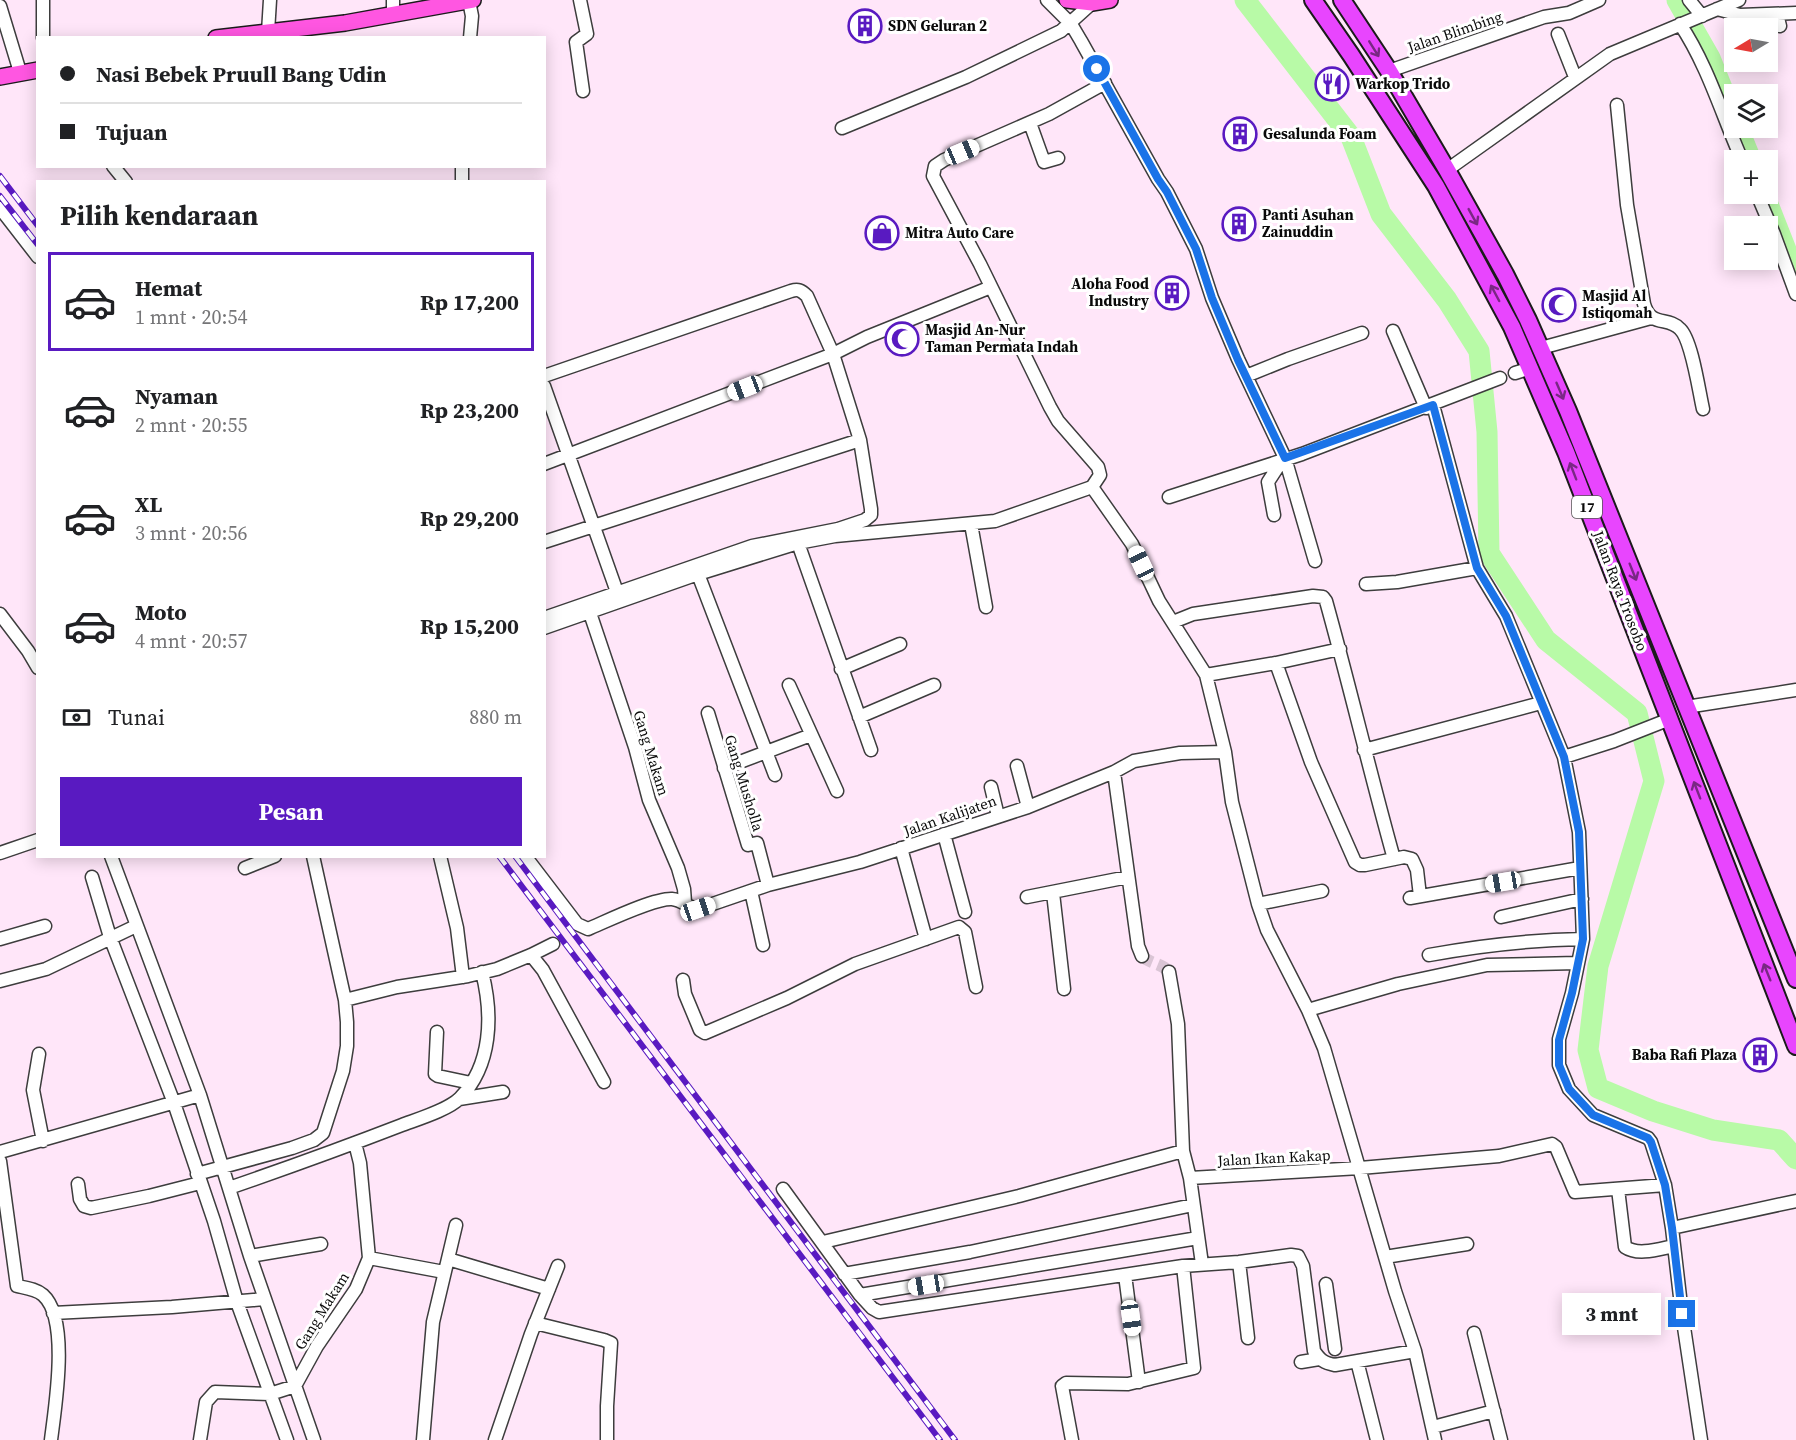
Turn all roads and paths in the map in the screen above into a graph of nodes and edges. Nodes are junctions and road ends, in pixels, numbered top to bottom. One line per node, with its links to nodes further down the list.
1 (43, 0): 23 (street)
2 (270, 0): 21 (street)
3 (471, 0): 13 (main road); 25 (street)
4 (580, 0): 32 (street)
5 (1047, 0): 20 (street)
6 (1067, 0): 14 (main road)
7 (1110, 0): 14 (main road)
8 (1313, 0): 92 (highway, Jalan Raya Trosobo / 17, one-way to 8)
9 (1342, 0): 27 (highway, Jalan Raya Trosobo / 17, one-way to 27)
10 (1599, 0): 27 (street, Jalan Blimbing)
11 (1689, 0): 19 (street)
12 (1739, 0): 17 (street)
13 (440, 3): 16 (main road)
14 (1092, 3): 20 (street)
15 (0, 6): 26 (street)
16 (393, 8): 21 (main road)
17 (1717, 9): 18 (street); 19 (street)
18 (1796, 13)
19 (1690, 20): 30 (street); 36 (street)
20 (1071, 24): 31 (street); 35 (street)
21 (268, 32): 24 (main road)
22 (1558, 34): 30 (street)
23 (43, 36)
24 (233, 36)
25 (470, 36)
26 (5, 39): 28 (street)
27 (1389, 71): 39 (highway, Jalan Raya Trosobo / 17)
28 (32, 72): 29 (main road)
29 (0, 77)
30 (1575, 77): 39 (street)
31 (1105, 83): 34 (street); 52 (street)
32 (583, 91)
33 (1617, 105): 46 (street)
34 (1030, 123): 37 (street); 44 (street)
35 (842, 128)
36 (1738, 150)
37 (1058, 158)
38 (115, 168): 40 (street)
39 (1447, 170): 49 (highway, Jalan Raya Trosobo / 17, one-way to 49)
40 (124, 180)
41 (1760, 204): 45 (street)
42 (0, 208): 43 (street)
43 (36, 254)
44 (991, 287): 50 (street); 61 (street)
45 (1796, 294)
46 (1651, 318): 49 (street); 56 (street)
47 (1393, 331): 55 (street)
48 (1362, 333): 52 (street)
49 (1540, 348): 89 (highway, Jalan Raya Trosobo / 17, one-way to 89)
50 (833, 354): 51 (street); 57 (street); 58 (street)
51 (546, 375)
52 (1246, 376): 59 (street)
53 (1498, 379): 55 (street)
54 (546, 392): 58 (street)
55 (1430, 406): 59 (street); 69 (street)
56 (1703, 410)
57 (860, 440): 65 (street); 72 (street)
58 (569, 456): 60 (street); 65 (street)
59 (1284, 459): 62 (street); 63 (street); 68 (street)
60 (546, 463)
61 (1092, 487): 64 (street); 77 (street)
62 (1169, 497)
63 (1274, 515)
64 (971, 524): 67 (street); 73 (street)
65 (594, 525): 66 (street); 72 (street)
66 (546, 541)
67 (798, 543): 70 (street); 83 (street)
68 (1315, 561)
69 (1475, 562): 71 (street); 88 (street)
70 (698, 574): 74 (street); 96 (street)
71 (1366, 585)
72 (617, 592): 76 (street)
73 (986, 608)
74 (590, 613): 78 (street); 127 (street, Gang Makam)
75 (0, 614): 82 (street)
76 (546, 617)
77 (1170, 618): 80 (street); 84 (street)
78 (546, 627)
79 (900, 644): 83 (street)
80 (1340, 649): 81 (street); 95 (street)
81 (1276, 663): 84 (street); 116 (street)
82 (36, 665)
83 (841, 669): 91 (street)
84 (1206, 675): 97 (street)
85 (789, 685): 93 (street)
86 (934, 685): 91 (street)
87 (1796, 690): 89 (street)
88 (1541, 703): 95 (street); 98 (street)
89 (1686, 707): 145 (highway, Jalan Raya Trosobo / 17)
90 (708, 713): 100 (street, Gang Musholla)
91 (859, 717): 94 (street)
92 (1663, 722): 98 (street); 150 (highway, Jalan Raya Trosobo / 17, one-way to 92)
93 (811, 735): 96 (street); 104 (street)
94 (871, 750)
95 (1364, 750): 116 (street)
96 (766, 752): 100 (street); 102 (street)
97 (1225, 752): 101 (street, Jalan Kalijaten); 128 (street)
98 (1564, 757): 118 (street)
99 (1017, 766): 105 (street)
100 (724, 768): 121 (street, Gang Musholla)
101 (1114, 772): 105 (street, Jalan Kalijaten); 120 (street)
102 (775, 775)
103 (991, 786): 106 (street)
104 (837, 791)
105 (1028, 807): 106 (street, Jalan Kalijaten)
106 (998, 816): 107 (street, Jalan Kalijaten)
107 (944, 834): 109 (street, Jalan Kalijaten); 129 (street)
108 (36, 841): 110 (street)
109 (901, 848): 121 (street, Jalan Kalijaten); 135 (street)
110 (0, 853)
111 (112, 858): 132 (street)
112 (270, 858): 117 (street)
113 (313, 858): 152 (street)
114 (440, 858): 144 (street)
115 (527, 858): 127 (street, Jalan Kalijaten)
116 (1394, 859): 118 (street)
117 (245, 868)
118 (1580, 868): 126 (street)
119 (92, 877): 133 (street)
120 (1128, 878): 124 (street); 140 (street)
121 (768, 885): 122 (street, Jalan Kalijaten)
122 (752, 891): 127 (street, Jalan Kalijaten); 138 (street)
123 (1322, 891): 128 (street)
124 (1053, 893): 125 (street); 149 (street)
125 (1027, 897)
126 (1582, 899): 130 (street); 136 (street)
127 (685, 902)
128 (1258, 904): 151 (street)
129 (965, 912)
130 (1501, 917)
131 (45, 926): 134 (street)
132 (133, 927): 133 (street); 160 (street)
133 (112, 936): 146 (street); 162 (street)
134 (0, 939)
135 (926, 939): 147 (street); 148 (street)
136 (1583, 939): 139 (street); 142 (street)
137 (553, 944): 141 (street)
138 (763, 945)
139 (1429, 955)
140 (1142, 956)
141 (537, 963): 144 (street); 158 (street)
142 (1577, 963): 151 (street); 175 (street)
143 (1169, 972): 166 (street)
144 (476, 978): 152 (street); 157 (street)
145 (1796, 979)
146 (0, 981)
147 (682, 981)
148 (976, 987)
149 (1064, 989)
150 (1788, 1005): 153 (highway, Jalan Raya Trosobo / 17)
151 (1308, 1010): 171 (street)
152 (346, 1011): 164 (street)
153 (1792, 1021): 155 (highway, Jalan Raya Trosobo / 17)
154 (437, 1032): 157 (street)
155 (1796, 1046)
156 (39, 1054): 163 (street)
157 (466, 1082): 161 (street)
158 (604, 1082)
159 (503, 1092): 161 (street)
160 (198, 1096): 162 (street); 170 (street)
161 (459, 1099): 165 (street)
162 (178, 1102): 163 (street); 172 (street)
163 (43, 1141): 167 (street)
164 (328, 1143): 165 (street); 168 (street); 168 (street)
165 (355, 1143): 190 (street, Gang Makam)
166 (1183, 1151): 173 (street); 184 (street)
167 (0, 1152)
168 (301, 1153): 170 (street); 176 (street)
169 (0, 1161): 204 (street)
170 (219, 1168): 172 (street); 176 (street)
171 (1360, 1168): 173 (street, Jalan Ikan Kakap); 178 (street, Jalan Ikan Kakap); 189 (street)
172 (200, 1176): 174 (street); 203 (street)
173 (1190, 1178): 180 (street)
174 (78, 1184)
175 (1665, 1185): 178 (street); 182 (street)
176 (229, 1188): 188 (street)
177 (783, 1189): 184 (street)
178 (1618, 1189): 187 (street)
179 (1796, 1201): 182 (street)
180 (1193, 1205): 183 (street); 197 (street)
181 (456, 1225): 191 (street)
182 (1672, 1228): 187 (street)
183 (1198, 1238): 193 (street); 201 (street)
184 (823, 1242): 197 (street)
185 (321, 1244): 188 (street)
186 (1467, 1244): 189 (street)
187 (1674, 1246): 229 (street)
188 (250, 1256): 202 (street)
189 (1385, 1257): 210 (street)
190 (369, 1258): 196 (street); 215 (street, Gang Makam)
191 (448, 1259): 196 (street); 200 (street)
192 (1239, 1262): 193 (street); 207 (street); 208 (street)
193 (1202, 1264): 195 (street)
194 (558, 1266): 200 (street)
195 (1183, 1266): 198 (street); 214 (street)
196 (444, 1272): 222 (street)
197 (844, 1274): 201 (street)
198 (1125, 1275): 201 (street); 214 (street)
199 (1326, 1284): 209 (street)
200 (549, 1289): 205 (street)
201 (860, 1295)
202 (261, 1300): 203 (street); 215 (street)
203 (240, 1302): 204 (street); 215 (street)
204 (53, 1312): 218 (street)
205 (535, 1323): 223 (street); 224 (street)
206 (1474, 1333): 216 (street)
207 (1248, 1338)
208 (1312, 1341): 209 (street); 211 (street)
209 (1335, 1349): 213 (street)
210 (1415, 1351): 213 (street); 217 (street)
211 (1319, 1359): 212 (street); 213 (street)
212 (1301, 1362)
213 (1351, 1362): 226 (street)
214 (1139, 1382): 225 (street)
215 (282, 1391): 219 (street); 220 (street); 221 (street)
216 (1494, 1412): 217 (street); 228 (street)
217 (1433, 1427): 227 (street)
218 (51, 1440)
219 (200, 1440)
220 (287, 1440)
221 (314, 1440)
222 (423, 1440)
223 (495, 1440)
224 (607, 1440)
225 (1072, 1440)
226 (1377, 1440)
227 (1435, 1440)
228 (1501, 1440)
229 (1701, 1440)

